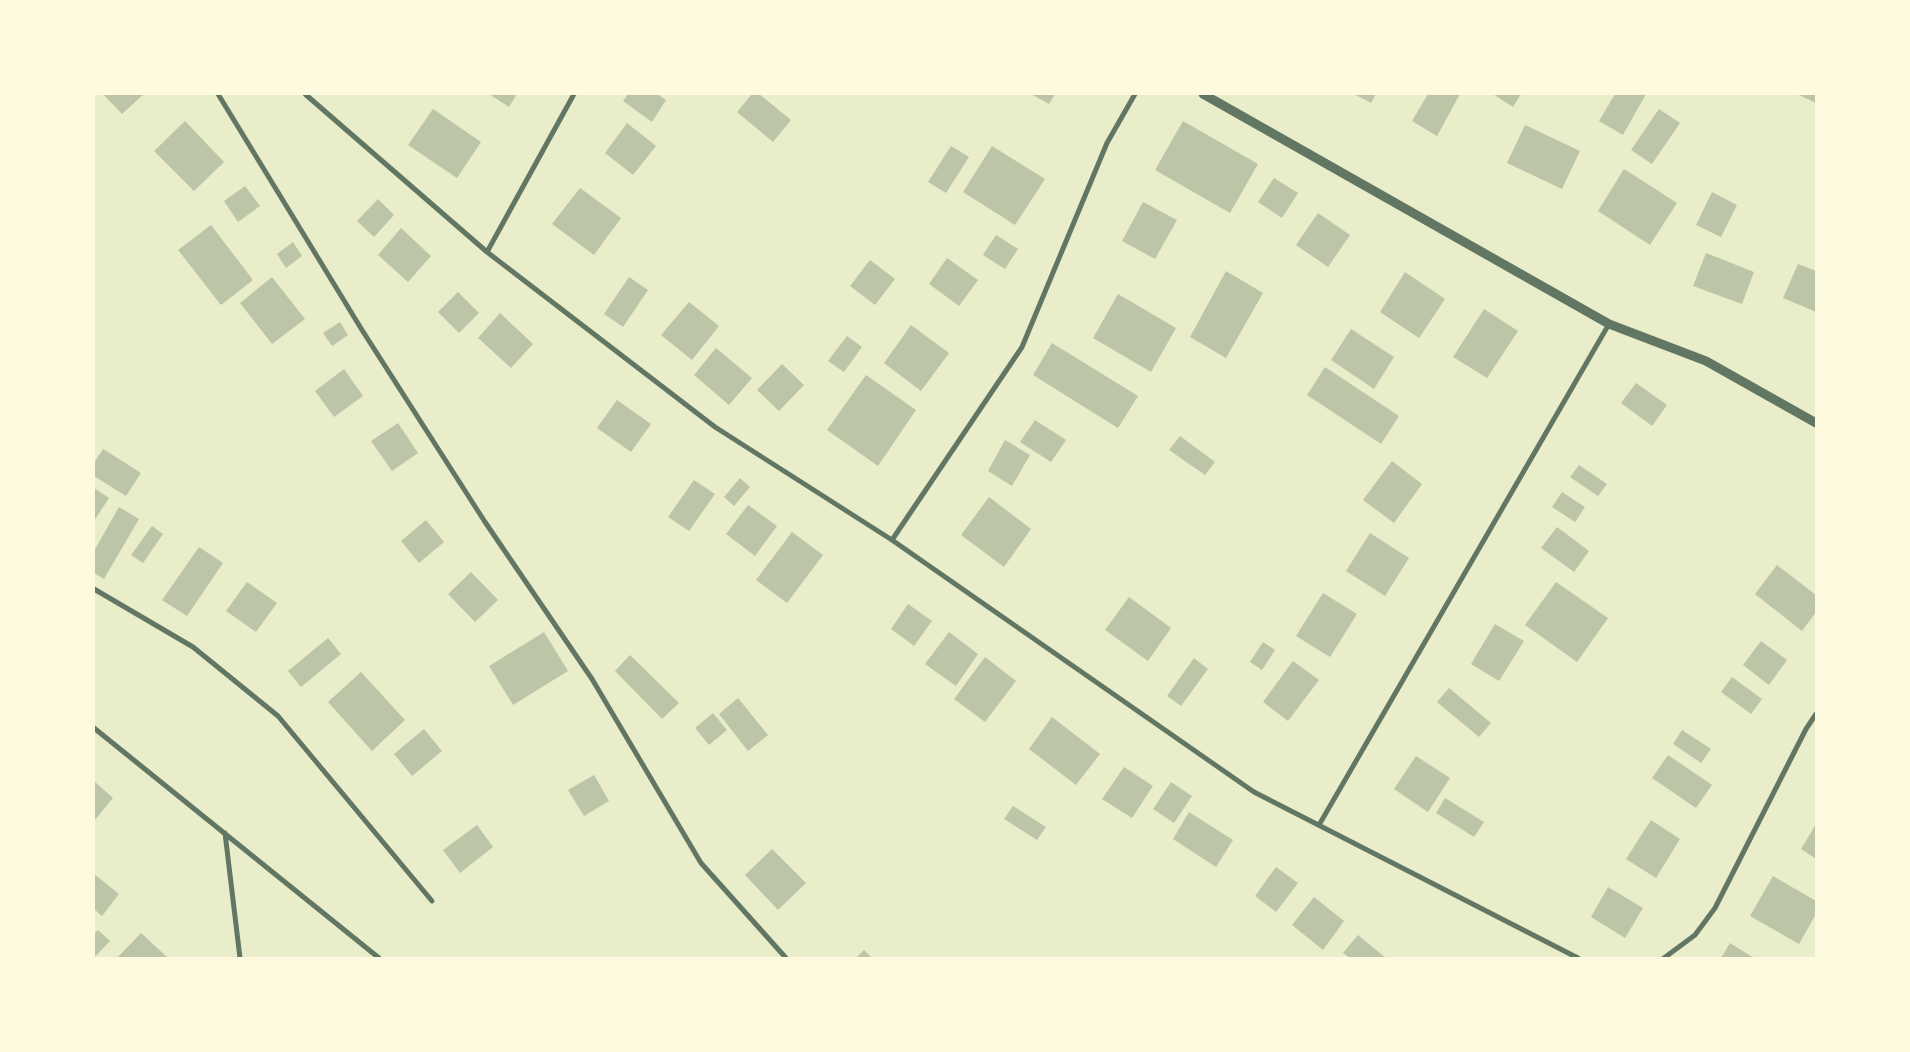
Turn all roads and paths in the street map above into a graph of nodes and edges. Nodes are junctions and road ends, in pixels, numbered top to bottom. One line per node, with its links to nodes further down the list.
1 (218, 94): 18 (street)
2 (305, 94): 6 (street)
3 (574, 94): 6 (street)
4 (1136, 94): 9 (street)
5 (1203, 94): 7 (street)
6 (487, 252): 9 (street)
7 (1609, 324): 8 (street); 13 (street)
8 (1816, 423)
9 (892, 540): 13 (street)
10 (94, 589): 15 (street)
11 (1816, 714): 20 (street)
12 (94, 728): 14 (street)
13 (1319, 825): 19 (street)
14 (225, 833): 16 (street); 17 (street)
15 (432, 901)
16 (240, 958)
17 (379, 958)
18 (786, 958)
19 (1578, 958)
20 (1664, 958)

